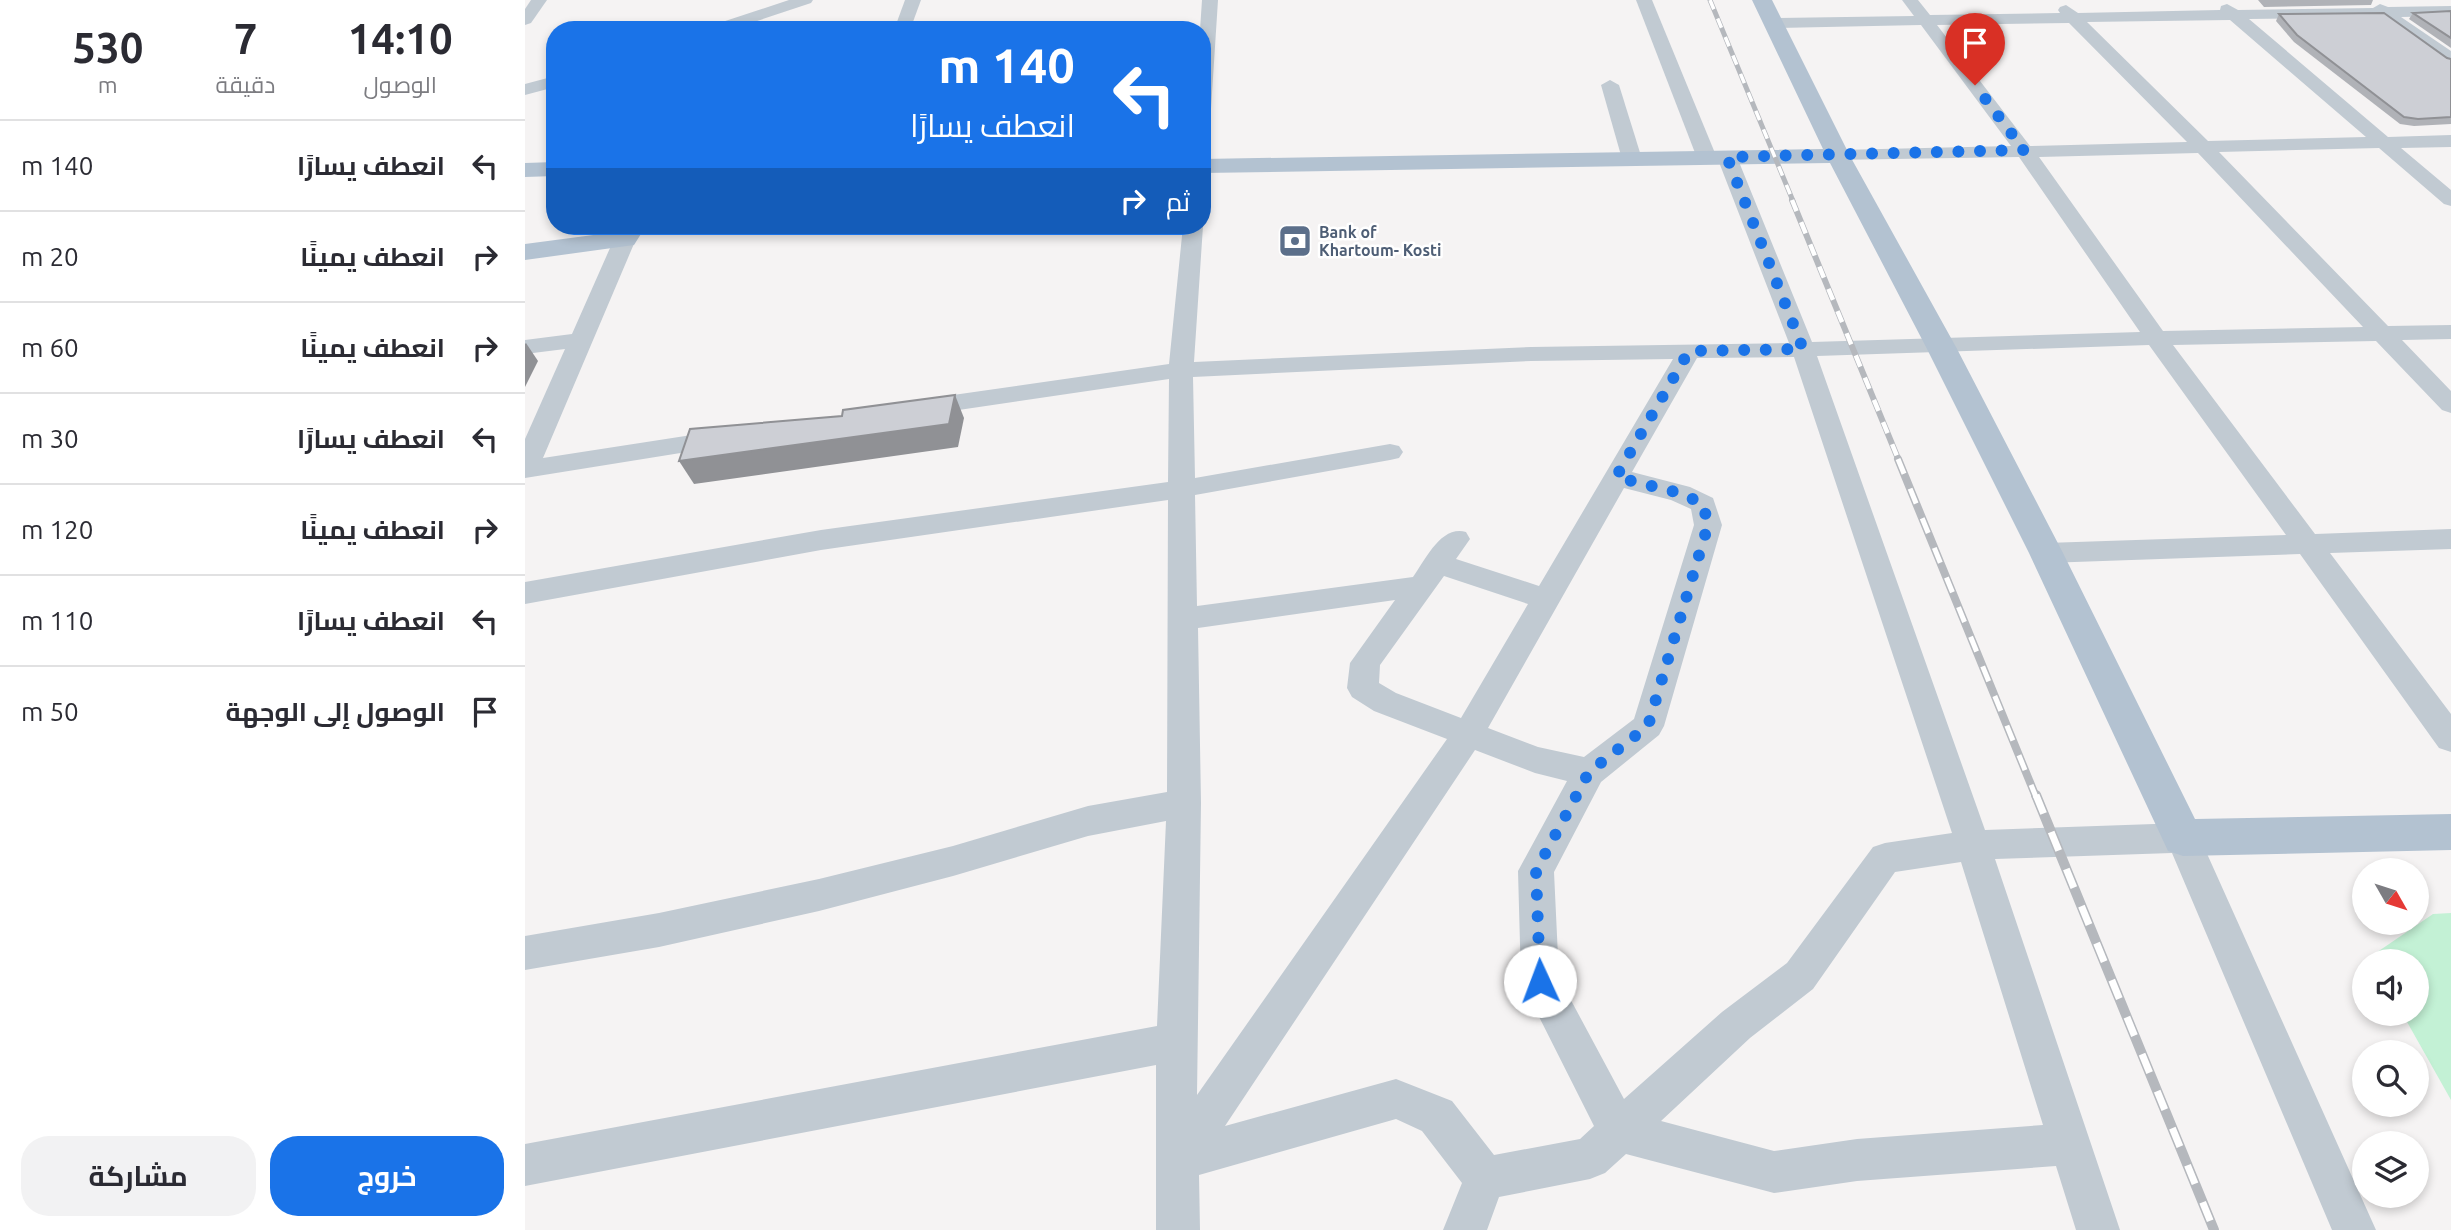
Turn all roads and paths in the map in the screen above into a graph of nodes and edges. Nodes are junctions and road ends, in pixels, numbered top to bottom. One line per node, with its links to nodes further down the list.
1 (539, 0): 15 (street)
2 (805, 0): 17 (street)
3 (913, 0): 18 (street)
4 (1210, 0): 19 (street)
5 (1644, 0): 30 (street)
6 (1762, 0): 20 (main road)
7 (1910, 0): 16 (street)
8 (2057, 0): 14 (street)
9 (2216, 0): 13 (street)
10 (2367, 0): 12 (street)
11 (2451, 11): 12 (street)
12 (2383, 12): 13 (street); 21 (street)
13 (2234, 15): 14 (street); 26 (street)
14 (2073, 18): 16 (street); 27 (street)
15 (525, 20)
16 (1926, 20): 20 (street); 28 (street)
17 (741, 21)
18 (905, 21)
19 (1208, 21)
20 (1774, 23): 29 (main road)
21 (2451, 59)
22 (546, 84): 24 (street)
23 (1611, 85): 31 (street)
24 (525, 90)
25 (2451, 141): 26 (street)
26 (2383, 143): 27 (street); 35 (street)
27 (2204, 148): 28 (street); 41 (street)
28 (2024, 150): 29 (street); 42 (street)
29 (1838, 156): 30 (main road); 45 (main road)
30 (1717, 158): 31 (main road); 46 (street)
31 (1632, 159): 32 (main road)
32 (1211, 166)
33 (546, 169): 34 (main road)
34 (525, 170)
35 (2451, 200)
36 (613, 235): 39 (main road)
37 (628, 235): 43 (street)
38 (1192, 235): 48 (street)
39 (525, 252)
40 (2451, 332): 41 (street)
41 (2384, 333): 42 (street); 49 (street)
42 (2156, 338): 45 (street); 58 (street)
43 (580, 340): 44 (street); 53 (street)
44 (525, 347)
45 (1941, 347): 46 (street); 59 (main road)
46 (1803, 349): 47 (street); 70 (street)
47 (1689, 351): 48 (street); 54 (street)
48 (1181, 370): 50 (street); 55 (street)
49 (2451, 405)
50 (898, 411)
51 (746, 435): 53 (street)
52 (1390, 452): 55 (street)
53 (525, 468)
54 (1616, 477): 62 (street); 66 (street)
55 (1181, 489): 61 (street); 63 (street)
56 (1455, 539): 60 (street)
57 (2451, 539): 58 (street)
58 (2309, 544): 59 (street); 65 (street)
59 (2046, 553): 69 (main road)
60 (1429, 575): 62 (street); 63 (street); 64 (street)
61 (525, 593)
62 (1544, 598): 64 (street)
63 (1182, 619): 67 (street)
64 (1469, 733): 66 (street); 75 (street)
65 (2451, 739)
66 (1589, 772): 73 (street)
67 (1184, 803): 71 (street); 72 (street)
68 (2451, 832): 69 (main road)
69 (2183, 838): 70 (street); 81 (street)
70 (1973, 845): 73 (street); 74 (street)
71 (525, 953)
72 (1177, 1042): 75 (street); 76 (street)
73 (1619, 1131): 74 (street); 77 (street)
74 (2071, 1144): 80 (street)
75 (1177, 1160): 77 (street); 78 (street)
76 (525, 1166)
77 (1485, 1178): 79 (street)
78 (1178, 1230)
79 (1465, 1230)
80 (2098, 1230)
81 (2354, 1230)

